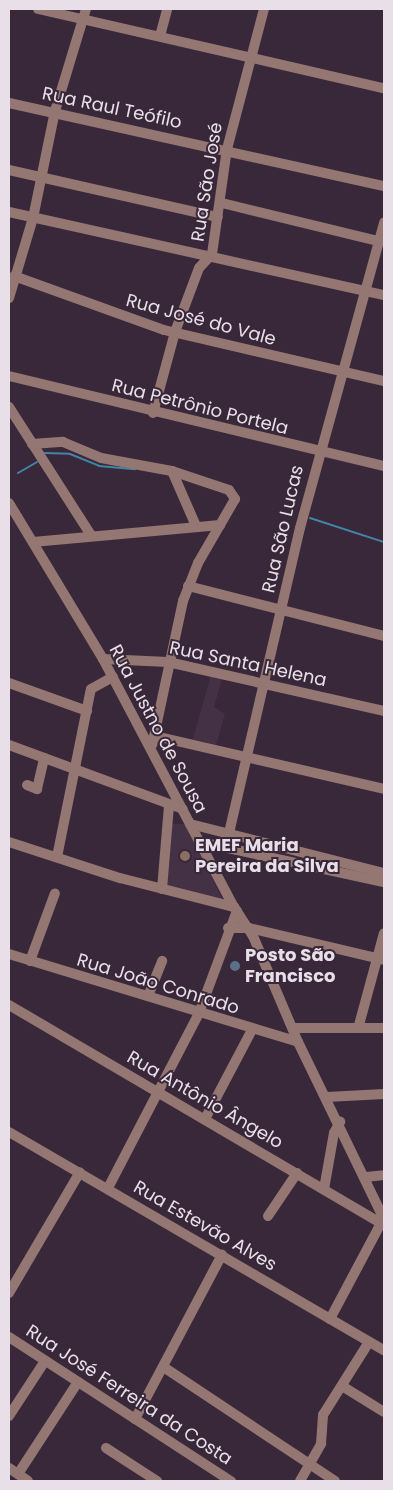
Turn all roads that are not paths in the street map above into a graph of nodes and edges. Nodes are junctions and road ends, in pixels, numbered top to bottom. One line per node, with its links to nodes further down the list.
1 (38, 9): 4 (street)
2 (167, 9): 5 (street)
3 (264, 9): 6 (street, Rua São José)
4 (85, 14): 5 (street); 9 (street)
5 (160, 36): 6 (street)
6 (249, 57): 7 (street); 10 (street, Rua São José)
7 (384, 88)
8 (9, 102): 9 (street, Rua Raul Teófilo)
9 (55, 112): 10 (street, Rua Raul Teófilo); 12 (street)
10 (227, 149): 13 (street, Rua Raul Teófilo); 14 (street, Rua São José)
11 (9, 170): 12 (street)
12 (41, 176): 16 (street); 17 (street)
13 (384, 186)
14 (222, 203): 16 (street, Rua São José); 19 (street)
15 (9, 212): 17 (street)
16 (218, 217): 20 (street, Rua São José)
17 (33, 218): 20 (street); 21 (street)
18 (384, 222): 19 (street, Rua São Lucas)
19 (378, 241): 22 (street, Rua São Lucas)
20 (212, 254): 22 (street); 25 (street, Rua São José)
21 (14, 276): 23 (street); 25 (street, Rua José do Vale)
22 (363, 290): 24 (street); 26 (street, Rua São Lucas)
23 (9, 294)
24 (384, 295)
25 (175, 332): 26 (street, Rua José do Vale); 30 (street, Rua São José)
26 (343, 373): 28 (street, Rua José do Vale); 32 (street, Rua São Lucas)
27 (9, 376): 30 (street, Rua Petrônio Portela)
28 (384, 381)
29 (9, 408): 31 (street)
30 (154, 413): 32 (street, Rua Petrônio Portela)
31 (32, 444): 34 (street); 38 (street)
32 (318, 452): 33 (street, Rua Petrônio Portela); 41 (street, Rua São Lucas)
33 (384, 466)
34 (172, 472): 36 (street); 37 (street)
35 (9, 503): 39 (street, Rua Justno de Sousa)
36 (220, 525): 37 (street); 40 (street)
37 (196, 526): 38 (street)
38 (90, 536): 39 (street)
39 (33, 542): 43 (street, Rua Justno de Sousa)
40 (188, 586): 41 (street); 44 (street)
41 (281, 612): 42 (street); 47 (street, Rua São Lucas)
42 (384, 636)
43 (104, 659): 44 (street, Rua Santa Helena); 45 (street, Rua Justno de Sousa)
44 (168, 662): 47 (street, Rua Santa Helena); 50 (street)
45 (113, 677): 49 (street); 50 (street, Rua Justno de Sousa)
46 (9, 683): 49 (street)
47 (265, 683): 48 (street, Rua Santa Helena); 53 (street, Rua São Lucas)
48 (384, 711)
49 (87, 712): 54 (street)
50 (154, 740): 53 (street); 58 (street, Rua Justno de Sousa)
51 (9, 745): 52 (street)
52 (44, 758): 54 (street); 55 (street)
53 (247, 758): 56 (street); 60 (street, Rua São Lucas)
54 (77, 771): 57 (street); 64 (street)
55 (27, 785)
56 (384, 788)
57 (169, 805): 58 (street); 69 (street)
58 (182, 809): 59 (street, Rua Justno de Sousa)
59 (190, 824): 60 (street); 61 (street, Rua Justno de Sousa)
60 (229, 833): 63 (street, Rua São Lucas); 65 (street)
61 (200, 842): 63 (street); 71 (street, Rua Justno de Sousa)
62 (10, 847): 64 (street)
63 (231, 847): 65 (street)
64 (57, 857): 69 (street)
65 (293, 857): 66 (street)
66 (338, 867): 67 (street); 68 (street)
67 (384, 873)
68 (384, 882)
69 (162, 889): 71 (street)
70 (55, 893): 77 (street)
71 (236, 909): 72 (street); 73 (street, Rua Justno de Sousa)
72 (228, 928): 73 (street); 81 (street)
73 (249, 928): 76 (street); 83 (street, Rua Justno de Sousa)
74 (384, 933): 76 (street)
75 (9, 954): 77 (street, Rua João Conrado)
76 (381, 960): 82 (street)
77 (30, 961): 79 (street, Rua João Conrado)
78 (162, 961): 79 (street)
79 (148, 996): 81 (street, Rua João Conrado)
80 (9, 1005): 87 (street, Rua Antônio Ângelo)
81 (199, 1013): 85 (street, Rua João Conrado); 87 (street)
82 (359, 1025): 83 (street); 84 (street)
83 (293, 1028): 86 (street, Rua Justno de Sousa)
84 (384, 1028)
85 (252, 1030): 86 (street, Rua João Conrado); 90 (street)
86 (298, 1042): 89 (street, Rua Justno de Sousa)
87 (160, 1094): 90 (street, Rua Antônio Ângelo); 97 (street)
88 (384, 1094): 89 (street)
89 (327, 1097): 91 (street, Rua Justno de Sousa)
90 (205, 1119): 94 (street, Rua Antônio Ângelo)
91 (340, 1122): 96 (street, Rua Justno de Sousa); 98 (street)
92 (9, 1132): 93 (street, Rua Estevão Alves)
93 (80, 1172): 97 (street, Rua Estevão Alves); 102 (street)
94 (297, 1173): 98 (street, Rua Antônio Ângelo); 99 (street)
95 (384, 1175): 96 (street)
96 (366, 1177): 100 (street, Rua Justno de Sousa)
97 (108, 1188): 101 (street, Rua Estevão Alves)
98 (324, 1189): 100 (street, Rua Antônio Ângelo)
99 (268, 1216)
100 (383, 1222): 103 (street)
101 (222, 1256): 103 (street, Rua Estevão Alves); 108 (street)
102 (10, 1288)
103 (330, 1319): 105 (street, Rua Estevão Alves)
104 (9, 1337): 107 (street, Rua José Ferreira da Costa)
105 (369, 1342): 106 (street, Rua Estevão Alves); 110 (street)
106 (384, 1350)
107 (45, 1361): 109 (street, Rua José Ferreira da Costa); 112 (street)
108 (164, 1368): 113 (street); 115 (street)
109 (78, 1382): 113 (street, Rua José Ferreira da Costa); 117 (street)
110 (342, 1386): 111 (street); 115 (street)
111 (384, 1412)
112 (9, 1416)
113 (134, 1419): 120 (street, Rua José Ferreira da Costa)
114 (106, 1448): 119 (street)
115 (309, 1465): 121 (street); 122 (street)
116 (9, 1468): 117 (street)
117 (18, 1474): 118 (street)
118 (28, 1481)
119 (157, 1481)
120 (231, 1481)
121 (300, 1481)
122 (335, 1481)

